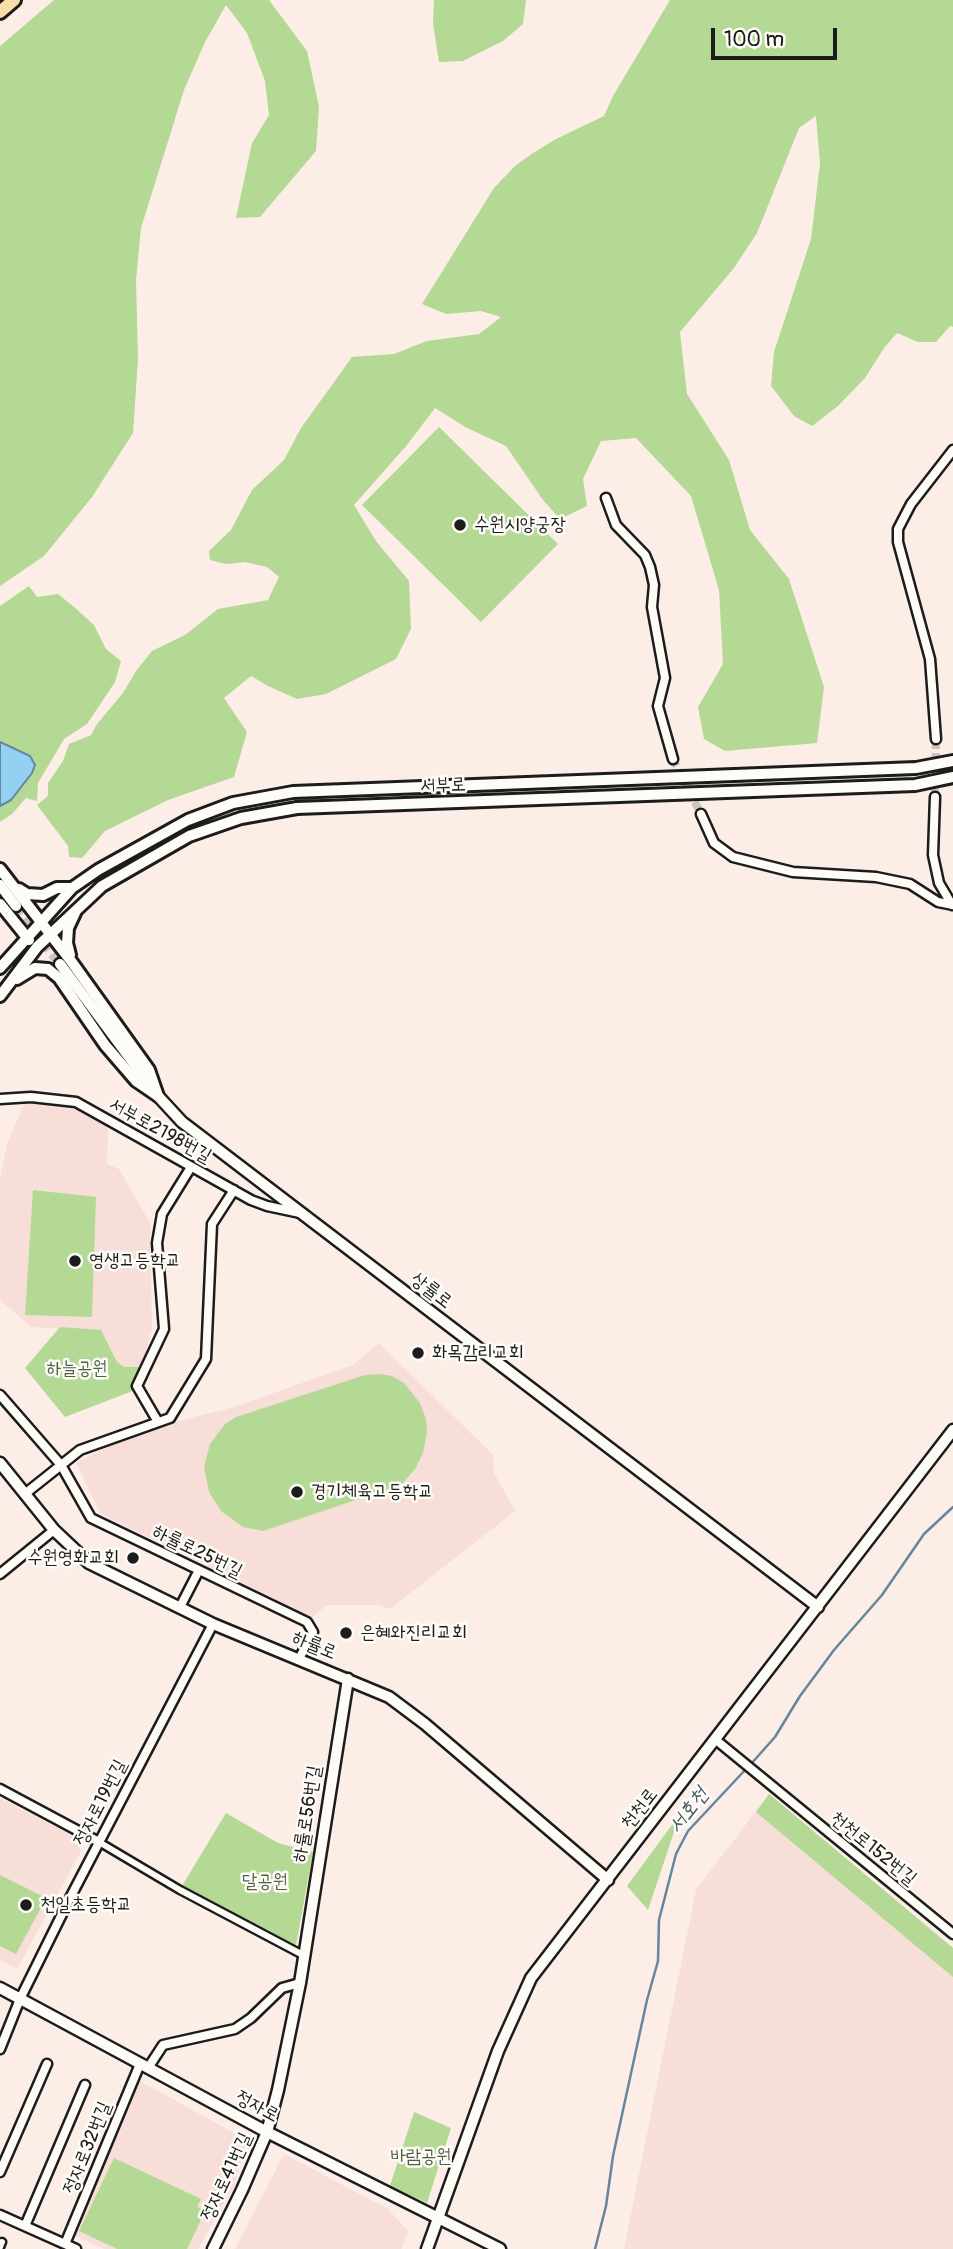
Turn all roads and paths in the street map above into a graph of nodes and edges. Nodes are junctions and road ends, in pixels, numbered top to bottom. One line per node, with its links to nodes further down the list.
1 (14, 0): 2 (highway)
2 (0, 12)
3 (953, 450): 5 (street)
4 (606, 498): 6 (street)
5 (936, 739)
6 (673, 759)
7 (953, 761): 14 (main road, 서부로)
8 (953, 777): 18 (main road, 서부로)
9 (935, 797): 16 (street)
10 (702, 814): 16 (street)
11 (0, 869): 13 (main road)
12 (0, 885): 17 (street)
13 (13, 886): 14 (main road); 19 (main road)
14 (72, 888): 19 (main road, 서부로)
15 (0, 904): 21 (main road)
16 (953, 905)
17 (16, 906)
18 (77, 907): 20 (main road, 서부로); 23 (main road)
19 (41, 921): 20 (main road); 21 (main road, 서부로)
20 (50, 933): 22 (main road, 서부로); 23 (main road)
21 (26, 937): 22 (main road); 24 (main road, 서부로)
22 (37, 947): 25 (main road, 서부로)
23 (65, 962): 27 (main road)
24 (0, 968)
25 (10, 982): 26 (main road, 서부로); 27 (main road)
26 (0, 996)
27 (158, 1096): 31 (street, 상률로)
28 (0, 1099): 29 (street, 서부로2198번길)
29 (191, 1167): 30 (street, 서부로2198번길); 33 (street)
30 (234, 1190): 31 (street, 서부로2198번길); 33 (street)
31 (300, 1213): 42 (street, 상률로)
32 (0, 1395): 36 (street, 하률로25번길)
33 (158, 1422): 36 (street)
34 (953, 1430): 42 (street, 천천로)
35 (0, 1463): 37 (street, 하률로)
36 (61, 1465): 37 (street); 39 (street, 하률로25번길)
37 (26, 1493): 38 (street, 하률로)
38 (54, 1530): 40 (street); 41 (street, 하률로)
39 (199, 1570): 41 (street); 44 (street, 하률로25번길)
40 (0, 1574)
41 (180, 1607): 43 (street, 하률로)
42 (818, 1607): 46 (street, 천천로)
43 (213, 1624): 44 (street, 하률로); 48 (street, 정자로19번길)
44 (299, 1659): 45 (street, 하률로)
45 (348, 1679): 49 (street, 하률로); 51 (street, 하률로56번길)
46 (716, 1740): 49 (street, 천천로); 50 (street, 천천로152번길)
47 (0, 1789): 48 (street)
48 (99, 1842): 51 (street); 54 (street, 정자로19번길)
49 (608, 1880): 62 (street, 천천로)
50 (953, 1934)
51 (303, 1955): 52 (street, 정자로41번길)
52 (299, 1983): 57 (street, 정자로32번길); 59 (street, 정자로41번길)
53 (0, 1988): 54 (street, 정자로)
54 (20, 1999): 55 (street, 정자로19번길); 57 (street, 정자로)
55 (1, 2043)
56 (47, 2064): 60 (street)
57 (144, 2066): 59 (street, 정자로); 64 (street, 정자로32번길)
58 (85, 2085): 63 (street)
59 (267, 2132): 62 (street, 정자로); 66 (street, 정자로41번길)
60 (0, 2172)
61 (0, 2215): 63 (street)
62 (438, 2218): 67 (street, 천천로); 68 (street, 정자로)
63 (25, 2226): 64 (street)
64 (65, 2244): 65 (street)
65 (76, 2249)
66 (213, 2249)
67 (427, 2249)
68 (500, 2249)

